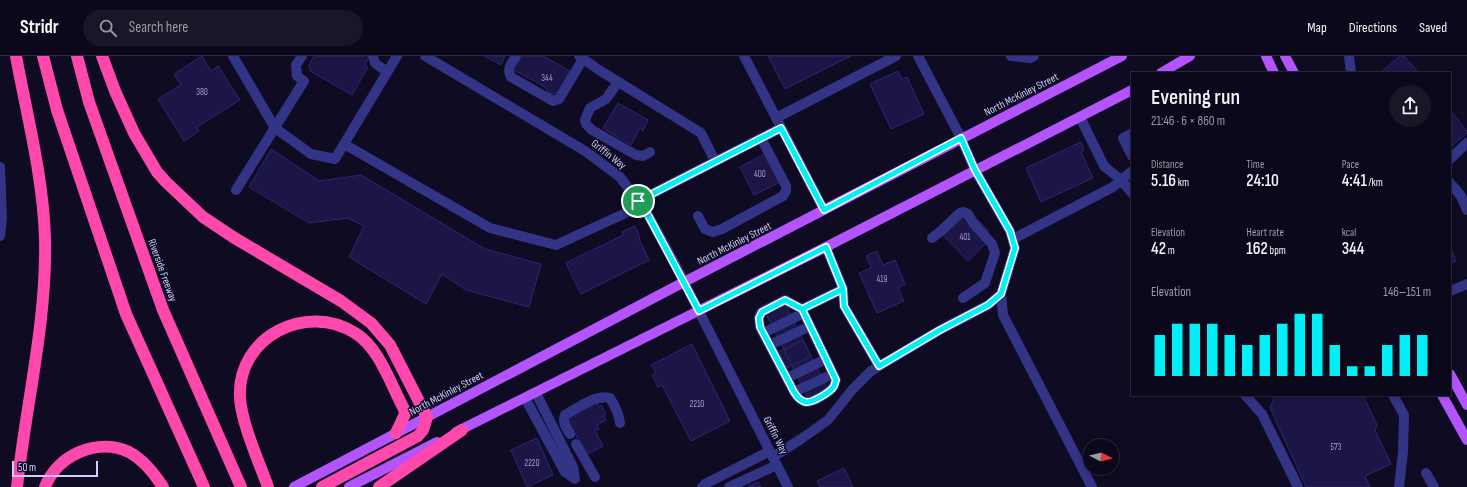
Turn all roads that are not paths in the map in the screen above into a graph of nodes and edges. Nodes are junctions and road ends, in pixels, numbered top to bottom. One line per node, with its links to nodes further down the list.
1 (16, 56): 91 (highway)
2 (43, 56): 94 (highway)
3 (76, 56): 95 (highway, Riverside Freeway)
4 (102, 56): 81 (highway)
5 (233, 56): 31 (street)
6 (302, 56): 31 (street)
7 (373, 56): 22 (street)
8 (397, 56): 22 (street)
9 (425, 56): 49 (street, Griffin Way)
10 (516, 56): 21 (street)
11 (744, 56): 30 (street)
12 (896, 56): 30 (street)
13 (918, 56): 34 (street)
14 (1011, 56): 15 (street)
15 (1034, 56)
16 (1122, 56): 34 (main road, North McKinley Street)
17 (1190, 56): 23 (main road)
18 (1266, 56): 24 (main road)
19 (1285, 56): 25 (main road)
20 (1349, 56): 26 (street)
21 (581, 58): 27 (street)
22 (387, 72): 36 (street)
23 (1163, 72)
24 (1274, 72)
25 (1293, 72)
26 (1351, 72)
27 (618, 82): 37 (street); 40 (street)
28 (1131, 91): 29 (main road)
29 (1080, 117): 42 (main road); 44 (street)
30 (779, 123): 33 (street); 50 (street)
31 (275, 128): 36 (street); 46 (street)
32 (1131, 134): 38 (street)
33 (761, 138): 40 (street); 52 (street)
34 (961, 138): 42 (street); 50 (main road, North McKinley Street)
35 (1467, 143): 39 (street)
36 (344, 144): 49 (street)
37 (650, 152)
38 (1131, 154)
39 (1451, 158)
40 (715, 161): 49 (street)
41 (0, 167): 53 (street)
42 (975, 170): 56 (street); 57 (main road)
43 (1131, 172): 44 (street)
44 (1122, 180): 47 (street); 56 (street)
45 (1451, 184): 48 (street)
46 (236, 190)
47 (1131, 192)
48 (1464, 193): 51 (street)
49 (640, 203): 58 (street, Griffin Way)
50 (824, 210): 58 (main road, North McKinley Street)
51 (1467, 210)
52 (698, 216)
53 (1, 219): 54 (street)
54 (0, 236)
55 (932, 238): 63 (street)
56 (1013, 239): 62 (street)
57 (826, 247): 60 (street); 64 (main road)
58 (684, 282): 64 (street, Griffin Way); 81 (main road, North McKinley Street)
59 (1467, 284): 61 (street)
60 (843, 289): 65 (street); 70 (street)
61 (1451, 291)
62 (1001, 294): 70 (street); 104 (street)
63 (963, 298)
64 (699, 311): 75 (main road); 88 (street, Griffin Way)
65 (803, 311): 66 (street); 67 (street); 67 (street)
66 (810, 326): 68 (street); 69 (street)
67 (764, 333): 68 (street)
68 (770, 346): 73 (street)
69 (826, 359): 71 (street); 73 (street)
70 (879, 366): 88 (street)
71 (833, 374): 74 (street); 74 (street)
72 (1451, 376): 80 (main road)
73 (787, 378): 74 (street)
74 (794, 392)
75 (536, 393): 79 (main road); 79 (street)
76 (1247, 396): 105 (street)
77 (1394, 396): 106 (street)
78 (1443, 396): 86 (main road)
79 (525, 398): 83 (main road)
80 (1467, 405)
81 (427, 417): 84 (main road, North McKinley Street); 98 (highway)
82 (620, 423): 85 (street)
83 (462, 430): 99 (main road); 100 (highway)
84 (396, 433): 96 (highway); 97 (main road, North McKinley Street)
85 (570, 434)
86 (1467, 440)
87 (576, 444): 90 (street)
88 (773, 458): 101 (street); 102 (street); 103 (street, Griffin Way)
89 (1426, 473): 107 (street)
90 (595, 477)
91 (17, 487)
92 (45, 487): 93 (highway)
93 (163, 487)
94 (204, 487)
95 (241, 487)
96 (268, 487)
97 (294, 487)
98 (322, 487)
99 (349, 487)
100 (379, 487)
101 (702, 487)
102 (729, 487)
103 (788, 487)
104 (1092, 487)
105 (1298, 487)
106 (1399, 487)
107 (1434, 487)

